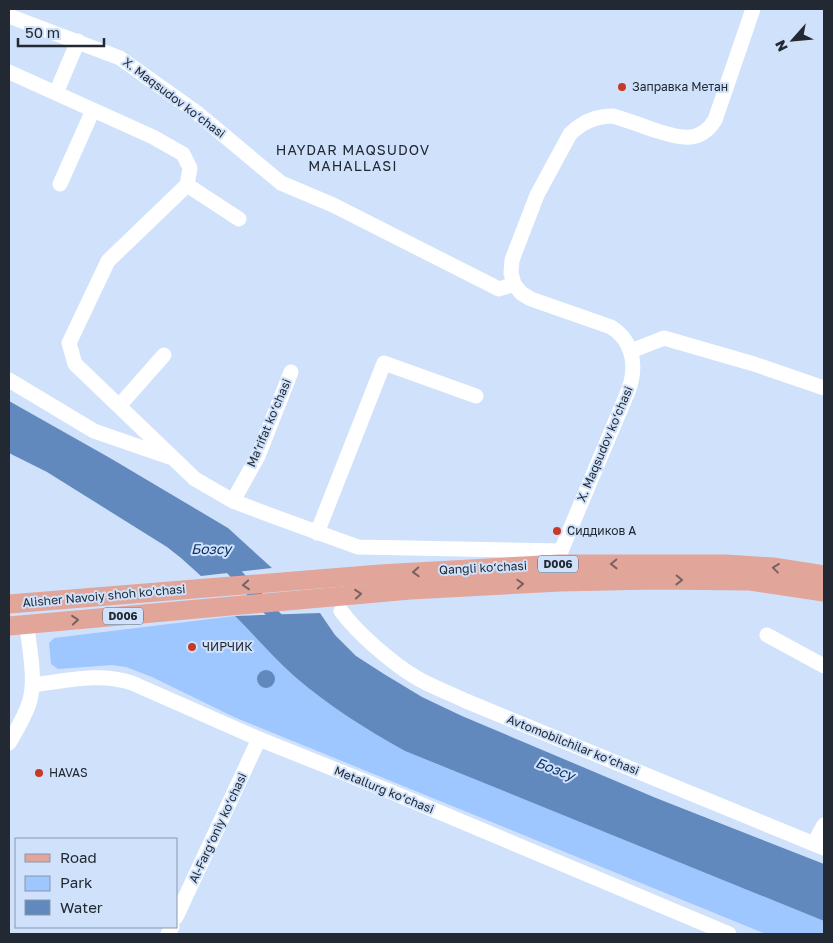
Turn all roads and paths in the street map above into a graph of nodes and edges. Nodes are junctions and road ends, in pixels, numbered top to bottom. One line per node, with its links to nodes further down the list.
1 (753, 9): 10 (street)
2 (9, 16): 3 (street, X. Maqsudov ko‘chasi)
3 (78, 41): 5 (street); 10 (street, X. Maqsudov ko‘chasi)
4 (9, 72): 5 (street)
5 (56, 93): 6 (street)
6 (93, 110): 7 (street); 8 (street)
7 (60, 184)
8 (187, 185): 9 (street); 17 (street)
9 (239, 219)
10 (514, 284): 11 (street, X. Maqsudov ko‘chasi)
11 (630, 351): 15 (street); 21 (street, X. Maqsudov ko‘chasi)
12 (164, 355): 17 (street)
13 (290, 372): 19 (street, Maʼrifat ko‘chasi)
14 (9, 380): 18 (street)
15 (824, 388)
16 (476, 396): 20 (street)
17 (119, 406): 18 (street)
18 (173, 458): 19 (street)
19 (233, 501): 20 (street, Qangli ko‘chasi)
20 (318, 533): 21 (street, Qangli ko‘chasi)
21 (560, 566): 22 (main road, Qangli ko‘chasi / D006, one-way to 21); 23 (main road, Qangli ko‘chasi / D006, one-way to 23); 24 (main road, Qangli ko‘chasi / D006, one-way to 24); 26 (main road, Qangli ko‘chasi / D006, one-way to 21)
22 (824, 575)
23 (200, 588): 25 (main road, Alisher Navoiy shoh koʻchasi / D006)
24 (824, 592)
25 (17, 603): 28 (main road)
26 (219, 607): 28 (main road, Alisher Navoiy shoh koʻchasi / D006, one-way to 26)
27 (341, 611): 35 (street, Avtomobilchilar ko‘chasi)
28 (18, 626): 31 (street)
29 (768, 634): 30 (street)
30 (824, 666)
31 (32, 685): 32 (street, Metallurg ko‘chasi); 33 (street)
32 (259, 739): 36 (street, Al-Farg‘oniy ko‘chasi); 37 (street, Metallurg ko‘chasi)
33 (9, 742)
34 (824, 825): 35 (street)
35 (819, 845)
36 (178, 913)
37 (729, 934)

